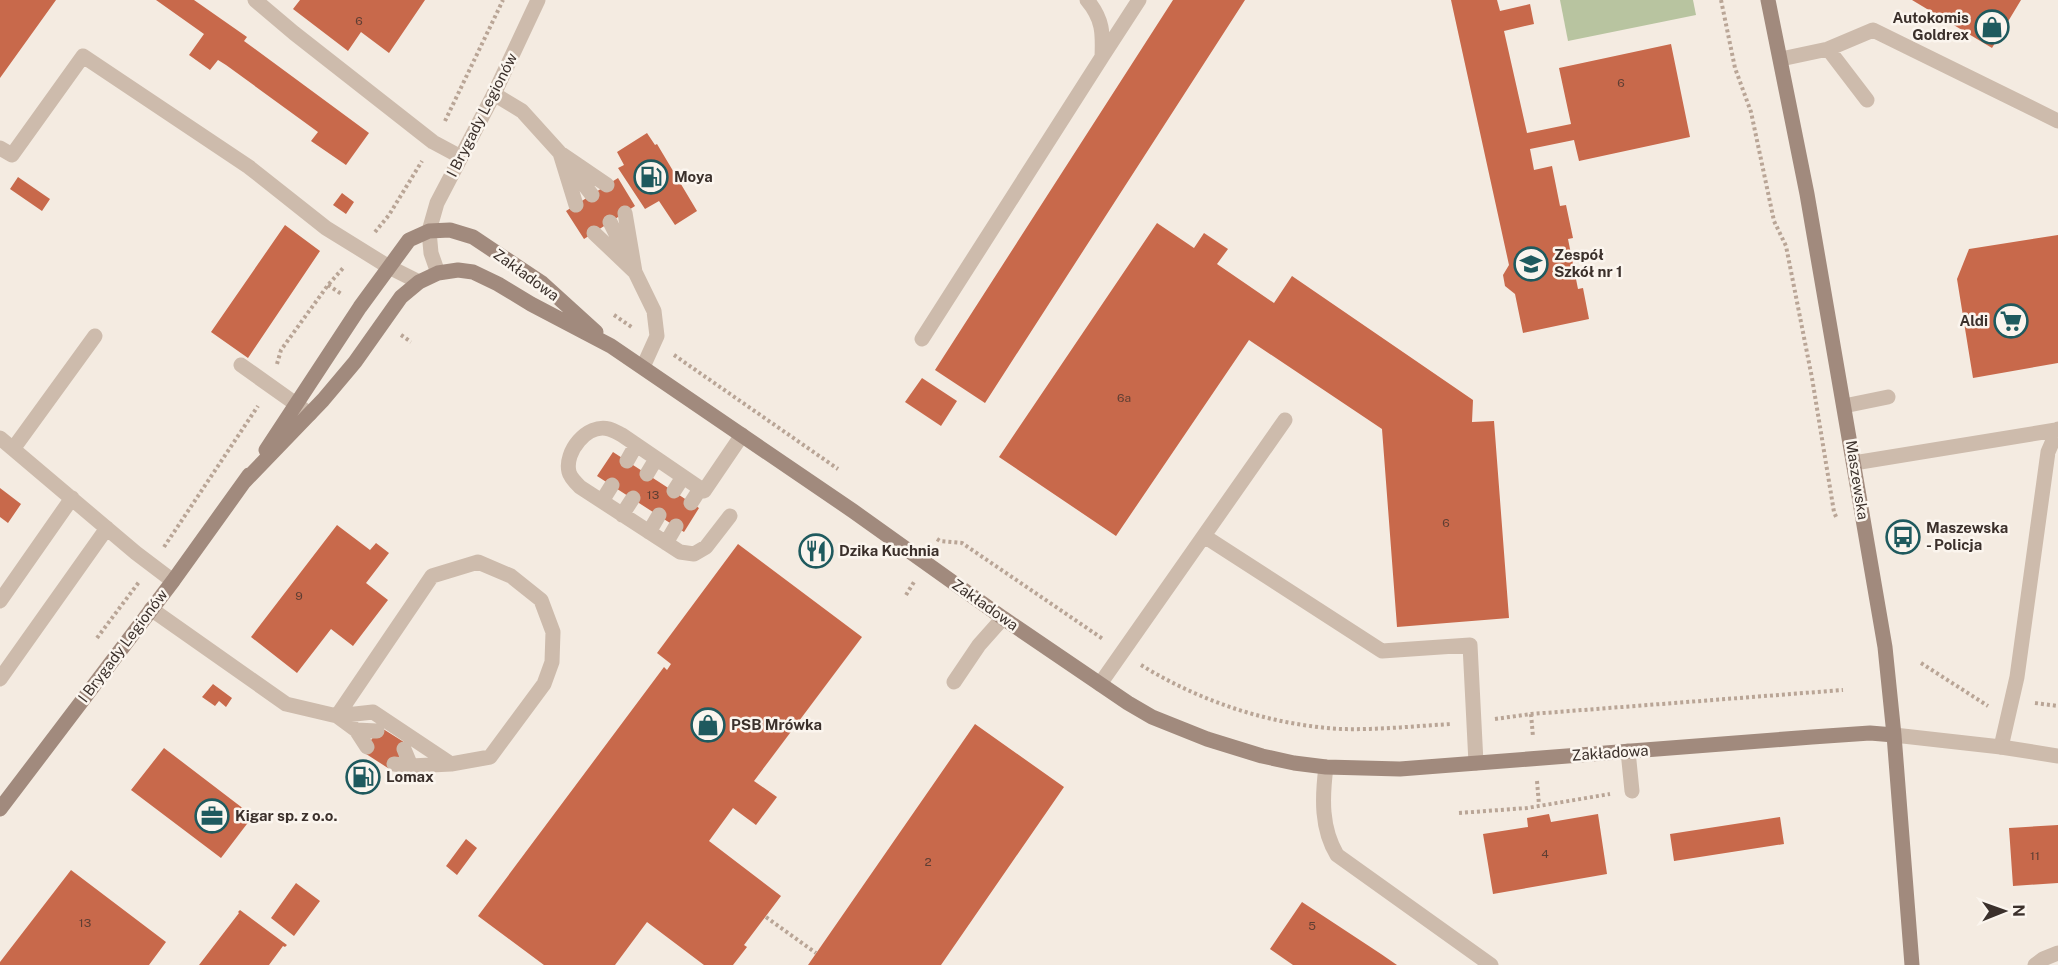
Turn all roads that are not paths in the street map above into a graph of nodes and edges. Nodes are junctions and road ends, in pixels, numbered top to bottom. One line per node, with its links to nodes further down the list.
1 (255, 0): 14 (street)
2 (538, 0): 9 (street, I Brygady Legionów)
3 (1087, 0): 7 (street)
4 (1139, 0): 7 (street)
5 (1768, 0): 8 (street, Maszewska)
6 (1828, 49): 8 (street); 10 (street); 11 (street)
7 (1102, 57): 27 (street)
8 (1780, 59): 33 (street, Maszewska)
9 (494, 94): 13 (street); 14 (street, I Brygady Legionów)
10 (1867, 100)
11 (2058, 121)
12 (0, 148): 22 (street)
13 (560, 153): 15 (street); 16 (street); 17 (street)
14 (461, 157): 20 (street, I Brygady Legionów)
15 (607, 185)
16 (592, 195)
17 (576, 205)
18 (625, 213): 23 (street)
19 (609, 222): 23 (street)
20 (429, 231): 22 (street, I Brygady Legionów); 24 (street, I Brygady Legionów); 28 (street, Zakładowa)
21 (594, 233): 23 (street)
22 (389, 267): 25 (street); 32 (street, I Brygady Legionów)
23 (635, 272): 30 (street)
24 (438, 273): 25 (street, I Brygady Legionów); 28 (street, Zakładowa)
25 (419, 282): 34 (street, I Brygady Legionów)
26 (95, 336): 40 (street)
27 (922, 339)
28 (611, 346): 30 (street, Zakładowa)
29 (241, 365): 32 (street)
30 (643, 367): 37 (street, Zakładowa)
31 (1888, 397): 33 (street)
32 (296, 404): 34 (street); 46 (street, I Brygady Legionów)
33 (1844, 406): 43 (street, Maszewska)
34 (310, 414): 46 (street, I Brygady Legionów)
35 (1285, 420): 60 (street)
36 (2057, 429): 43 (street); 74 (street)
37 (742, 435): 48 (street); 65 (street, Zakładowa)
38 (0, 438): 40 (street)
39 (636, 446): 41 (street); 42 (street); 52 (street)
40 (13, 449): 50 (street)
41 (656, 459): 44 (street); 45 (street)
42 (627, 461)
43 (1854, 463): 72 (street, Maszewska)
44 (647, 474)
45 (683, 477): 48 (street); 49 (street)
46 (244, 482): 62 (street, I Brygady Legionów)
47 (612, 485): 52 (street)
48 (702, 490): 53 (street)
49 (674, 491)
50 (72, 498): 58 (street); 63 (street)
51 (633, 498): 54 (street)
52 (602, 501): 54 (street)
53 (691, 503)
54 (622, 515): 59 (street)
55 (659, 515): 59 (street)
56 (730, 516): 61 (street)
57 (676, 526): 61 (street)
58 (107, 528): 62 (street); 66 (street)
59 (649, 532): 61 (street)
60 (1203, 536): 68 (street); 78 (street)
61 (666, 543)
62 (173, 581): 64 (street, I Brygady Legionów)
63 (0, 601)
64 (152, 609): 69 (street); 84 (street, I Brygady Legionów)
65 (1003, 618): 67 (street); 68 (street, Zakładowa)
66 (0, 679)
67 (954, 682)
68 (1100, 684): 82 (street, Zakładowa)
69 (337, 716): 70 (street); 80 (street); 80 (street)
70 (356, 730): 71 (street); 73 (street)
71 (377, 731)
72 (1894, 735): 74 (street); 76 (street, Zakładowa); 87 (street, Maszewska)
73 (366, 747)
74 (2001, 747): 77 (street)
75 (404, 749): 81 (street)
76 (1628, 751): 78 (street, Zakładowa); 83 (street)
77 (2058, 756)
78 (1476, 763): 82 (street, Zakładowa)
79 (394, 764): 81 (street)
80 (451, 764): 81 (street)
81 (411, 766)
82 (1326, 767): 86 (street)
83 (1632, 791)
84 (1, 805)
85 (2058, 953): 88 (street)
86 (1491, 965)
87 (1912, 965)
88 (2035, 965)

